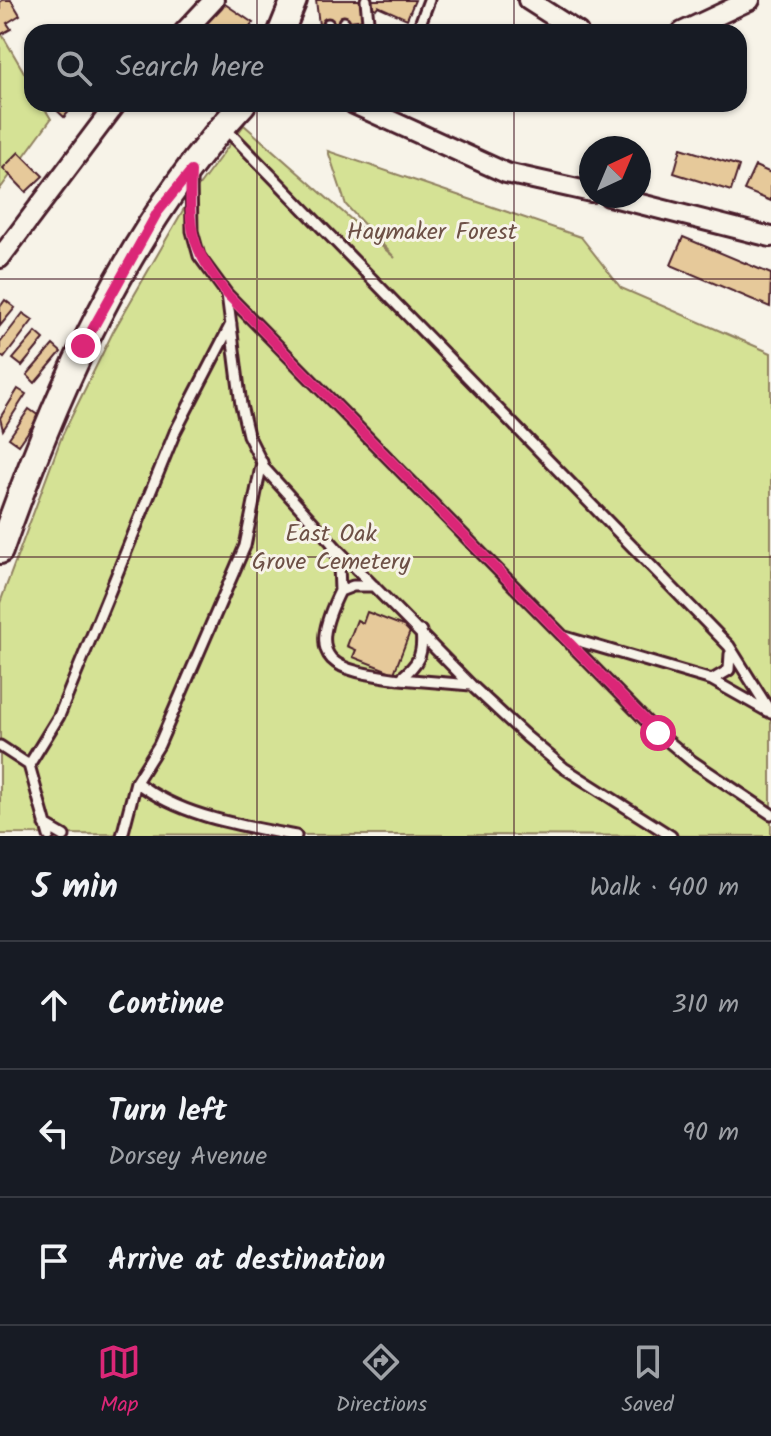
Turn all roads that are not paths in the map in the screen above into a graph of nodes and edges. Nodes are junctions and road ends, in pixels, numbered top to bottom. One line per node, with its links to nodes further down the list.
1 (214, 0): 7 (street)
2 (294, 0): 8 (street)
3 (366, 0): 9 (lane)
4 (429, 0): 10 (lane)
5 (528, 0): 11 (street)
6 (750, 0): 12 (street)
7 (192, 24)
8 (284, 24)
9 (368, 24)
10 (420, 24)
11 (566, 24)
12 (699, 24)
13 (110, 112): 21 (street)
14 (235, 112): 16 (street)
15 (372, 112): 18 (street)
16 (222, 126): 17 (street); 31 (lane)
17 (191, 171): 22 (lane); 26 (street)
18 (579, 189)
19 (651, 207): 20 (street)
20 (771, 237)
21 (0, 258)
22 (227, 294): 23 (lane); 30 (lane)
23 (231, 324): 24 (lane); 37 (lane)
24 (262, 462): 25 (lane); 38 (lane)
25 (331, 542): 27 (lane); 28 (lane)
26 (0, 551)
27 (375, 586): 28 (lane); 29 (lane)
28 (340, 591): 32 (lane)
29 (421, 631): 32 (lane); 34 (lane)
30 (565, 637): 33 (lane); 39 (lane)
31 (729, 646): 33 (lane); 35 (lane)
32 (400, 679): 34 (lane)
33 (712, 680): 35 (lane)
34 (471, 685): 45 (lane)
35 (771, 713)
36 (0, 746): 37 (lane)
37 (29, 765): 40 (lane)
38 (136, 782): 43 (lane); 44 (lane)
39 (771, 814)
40 (45, 825): 41 (lane); 42 (lane)
41 (49, 836)
42 (64, 836)
43 (122, 836)
44 (296, 836)
45 (671, 836)

